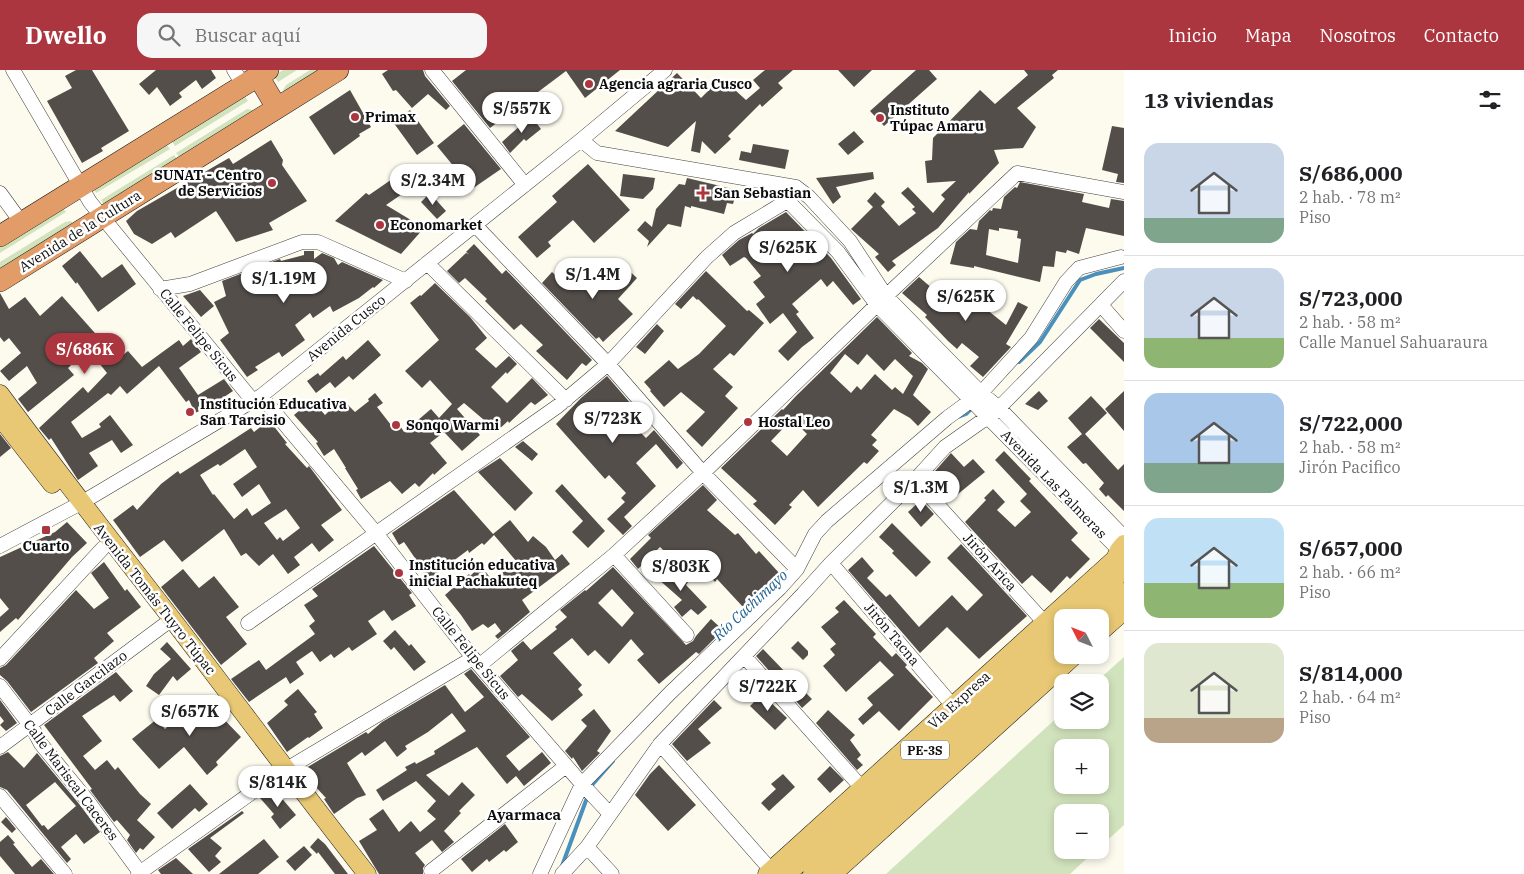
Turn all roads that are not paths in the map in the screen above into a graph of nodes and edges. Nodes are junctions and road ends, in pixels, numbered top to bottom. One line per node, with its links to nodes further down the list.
1 (13, 70): 10 (street, Calle Felipe Sicus)
2 (338, 70): 6 (highway, Avenida de la Cultura)
3 (432, 70): 9 (street)
4 (665, 70): 7 (street, Avenida Cusco)
5 (251, 75): 6 (highway); 10 (highway)
6 (277, 108): 15 (highway, Avenida de la Cultura)
7 (581, 140): 8 (street); 9 (street, Avenida Cusco)
8 (772, 184): 11 (street); 14 (street)
9 (525, 185): 17 (street, Avenida Cusco)
10 (80, 186): 15 (street, Calle Felipe Sicus); 16 (highway)
11 (796, 187): 14 (street); 19 (street)
12 (1124, 192): 27 (street)
13 (0, 193): 16 (street)
14 (787, 200): 20 (street); 30 (street)
15 (102, 217): 24 (highway, Avenida de la Cultura); 26 (street, Calle Felipe Sicus)
16 (21, 222): 18 (highway)
17 (475, 225): 22 (street, Avenida Cusco); 30 (street)
18 (0, 236)
19 (850, 241): 20 (street); 27 (street)
20 (838, 252): 27 (street)
21 (1121, 258): 34 (street)
22 (427, 263): 25 (street, Avenida Cusco); 33 (street)
23 (1124, 280): 28 (street)
24 (0, 281)
25 (406, 281): 26 (street); 32 (street, Avenida Cusco)
26 (160, 289): 32 (street, Calle Felipe Sicus)
27 (882, 300): 34 (street, Avenida Las Palmeras); 36 (street)
28 (1101, 305): 29 (street); 34 (street)
29 (1124, 331)
30 (608, 364): 33 (street); 36 (street)
31 (0, 394): 38 (main road, Avenida Tomás Tuyro Túpac)
32 (257, 399): 38 (street, Avenida Cusco); 39 (street, Calle Felipe Sicus)
33 (566, 400): 39 (street)
34 (986, 406): 37 (street); 44 (street, Avenida Las Palmeras); 45 (street)
35 (0, 417): 38 (main road, Avenida Tomás Tuyro Túpac)
36 (704, 473): 42 (street); 45 (street)
37 (915, 480): 43 (street); 51 (street, Jirón Arica)
38 (77, 506): 40 (street, Avenida Cusco); 41 (main road, Avenida Tomás Tuyro Túpac); 49 (main road, Avenida Tomás Tuyro Túpac)
39 (376, 533): 50 (street); 58 (street, Calle Felipe Sicus)
40 (0, 546)
41 (103, 548): 49 (main road, Avenida Tomás Tuyro Túpac); 57 (street)
42 (614, 555): 54 (street); 58 (street)
43 (831, 563): 56 (street); 62 (street, Jirón Tacna)
44 (1121, 564): 46 (main road); 47 (main road); 51 (main road, Vía Expresa / PE-3S)
45 (797, 570): 70 (street)
46 (1079, 609)
47 (1099, 609)
48 (1124, 610): 52 (main road)
49 (167, 623): 64 (street, Calle Garcilazo); 69 (main road, Avenida Tomás Tuyro Túpac)
50 (248, 623)
51 (1045, 623): 62 (main road, Vía Expresa / PE-3S)
52 (1109, 624)
53 (1054, 633): 61 (main road, Vía Expresa / PE-3S)
54 (687, 635)
55 (1054, 653): 61 (main road, Vía Expresa / PE-3S)
56 (744, 656): 65 (street); 71 (street)
57 (0, 659)
58 (477, 662): 68 (street, Calle Felipe Sicus); 69 (street)
59 (1065, 664): 67 (main road, PE-3S)
60 (0, 686): 64 (street, Calle Mariscal Caceres)
61 (987, 704): 63 (main road); 67 (main road); 78 (main road, Vía Expresa / PE-3S); 86 (main road, Vía Expresa / PE-3S)
62 (953, 706): 63 (main road, Vía Expresa / PE-3S)
63 (937, 720): 71 (main road, Vía Expresa / PE-3S)
64 (30, 725): 66 (street, Calle Garcilazo); 79 (street, Calle Mariscal Caceres)
65 (660, 744): 73 (street); 78 (street)
66 (0, 747)
67 (968, 752): 76 (main road, PE-3S)
68 (566, 766): 70 (street, Calle Felipe Sicus); 77 (street)
69 (280, 773): 79 (street); 81 (main road, Avenida Tomás Tuyro Túpac); 82 (main road, Avenida Tomás Tuyro Túpac)
70 (582, 784): 73 (street, Calle Felipe Sicus); 83 (street)
71 (862, 788): 74 (main road, Vía Expresa / PE-3S)
72 (0, 796): 80 (street)
73 (609, 813): 75 (street)
74 (824, 822): 78 (main road, Vía Expresa / PE-3S); 78 (main road)
75 (586, 847): 84 (street); 85 (street)
76 (854, 854): 86 (main road); 87 (main road, PE-3S)
77 (431, 871)
78 (780, 871)
79 (140, 873)
80 (65, 874)
81 (352, 874)
82 (367, 874)
83 (540, 874)
84 (562, 874)
85 (612, 874)
86 (814, 874)
87 (833, 874)

